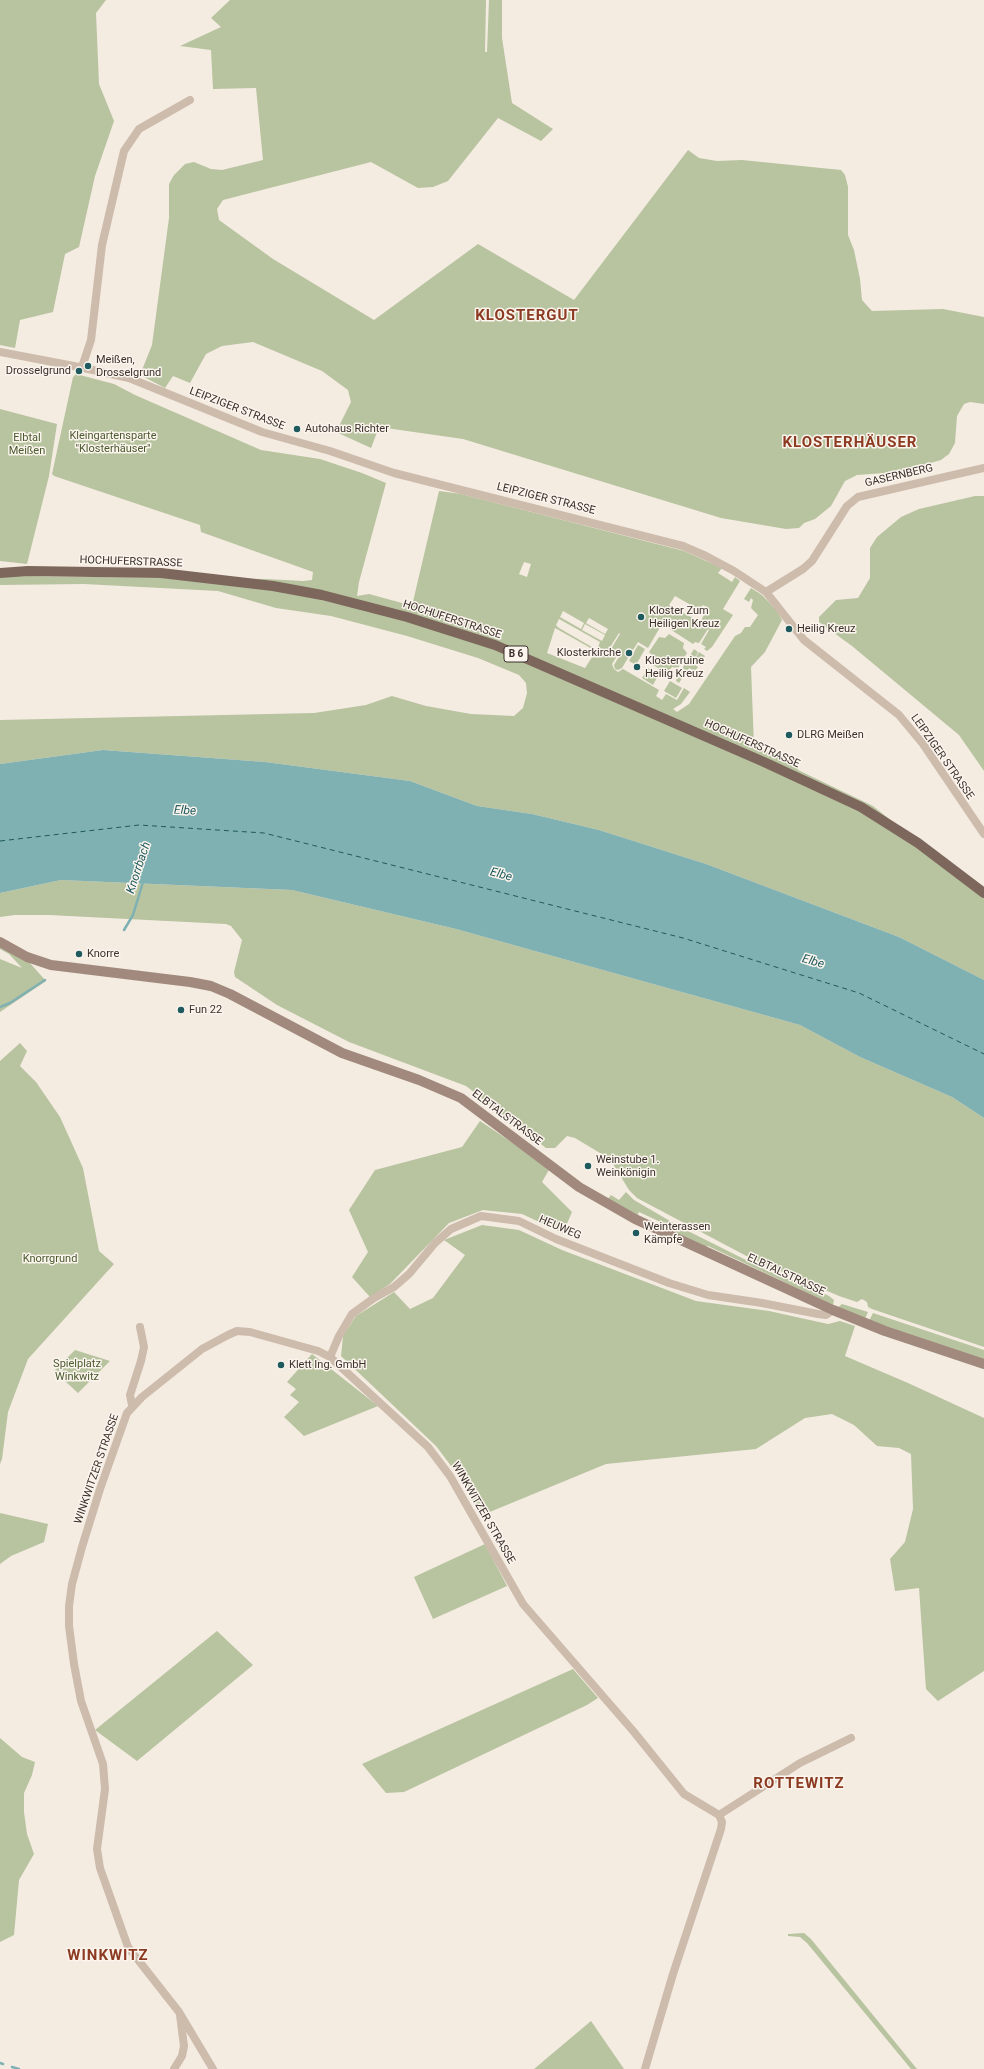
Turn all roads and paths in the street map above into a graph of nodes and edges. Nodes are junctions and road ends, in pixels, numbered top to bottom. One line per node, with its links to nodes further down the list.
1 (190, 100): 3 (street)
2 (0, 352): 3 (street, LEIPZIGER STRASSE)
3 (82, 367): 6 (street, LEIPZIGER STRASSE)
4 (984, 468): 6 (street, GASERNBERG)
5 (0, 573): 8 (main road, HOCHUFERSTRASSE / B 6)
6 (766, 592): 7 (street, LEIPZIGER STRASSE)
7 (984, 834)
8 (984, 893)
9 (0, 942): 10 (street, ELBTALSTRASSE)
10 (833, 1310): 12 (street, HEUWEG); 13 (street, ELBTALSTRASSE)
11 (140, 1327): 14 (street)
12 (330, 1357): 14 (street, WINKWITZER STRASSE); 16 (street, WINKWITZER STRASSE)
13 (984, 1364)
14 (132, 1405): 17 (street, WINKWITZER STRASSE)
15 (851, 1738): 16 (street)
16 (719, 1815): 20 (street)
17 (179, 2012): 18 (street); 19 (street, WINKWITZER STRASSE)
18 (174, 2069)
19 (213, 2069)
20 (645, 2069)

